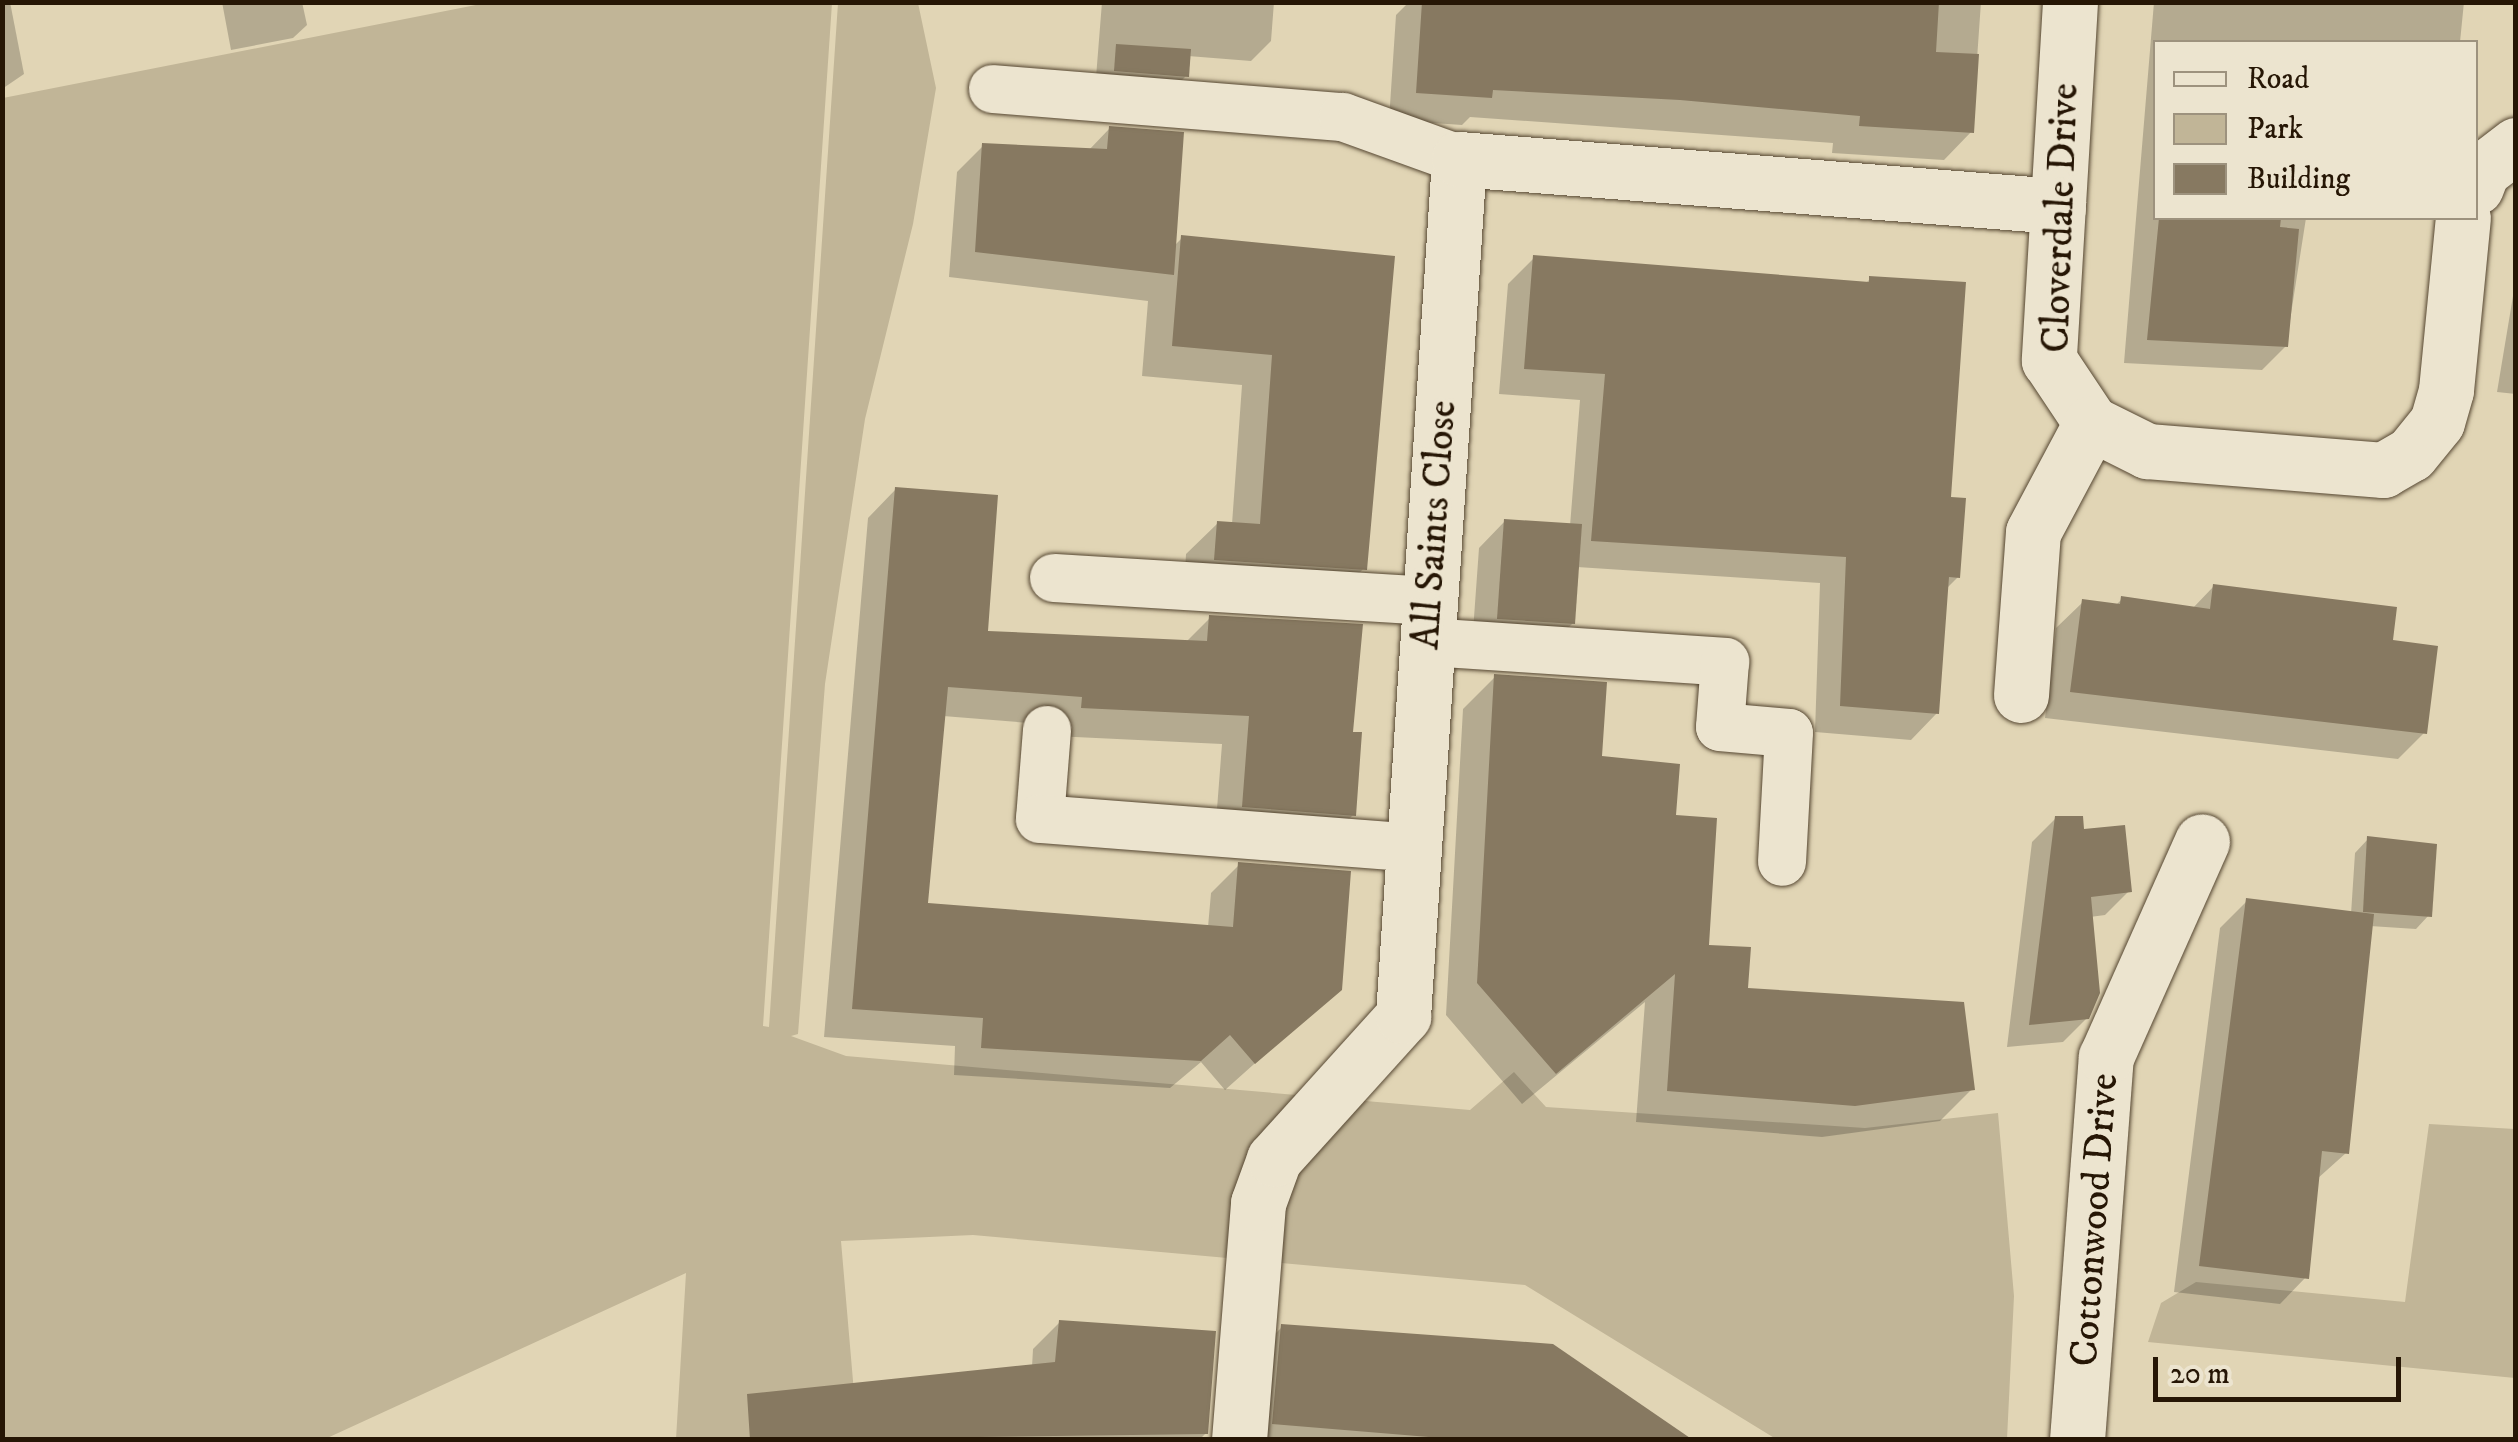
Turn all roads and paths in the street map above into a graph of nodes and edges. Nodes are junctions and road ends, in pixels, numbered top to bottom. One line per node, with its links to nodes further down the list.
1 (2070, 2): 6 (street, Cloverdale Drive)
2 (994, 89): 4 (lane)
3 (2516, 145): 5 (street)
4 (1459, 159): 6 (street); 10 (street, All Saints Close)
5 (2478, 182)
6 (2058, 206): 8 (street, Cloverdale Drive)
7 (2463, 220): 8 (street, Cloverdale Drive)
8 (2091, 423): 11 (street)
9 (1054, 578): 10 (lane)
10 (1428, 622): 14 (street, All Saints Close); 15 (lane)
11 (2021, 695)
12 (1047, 730): 14 (lane)
13 (2202, 841): 17 (street, Cottonwood Drive)
14 (1414, 848): 16 (street, All Saints Close)
15 (1782, 862)
16 (1239, 1440)
17 (2078, 1440)

